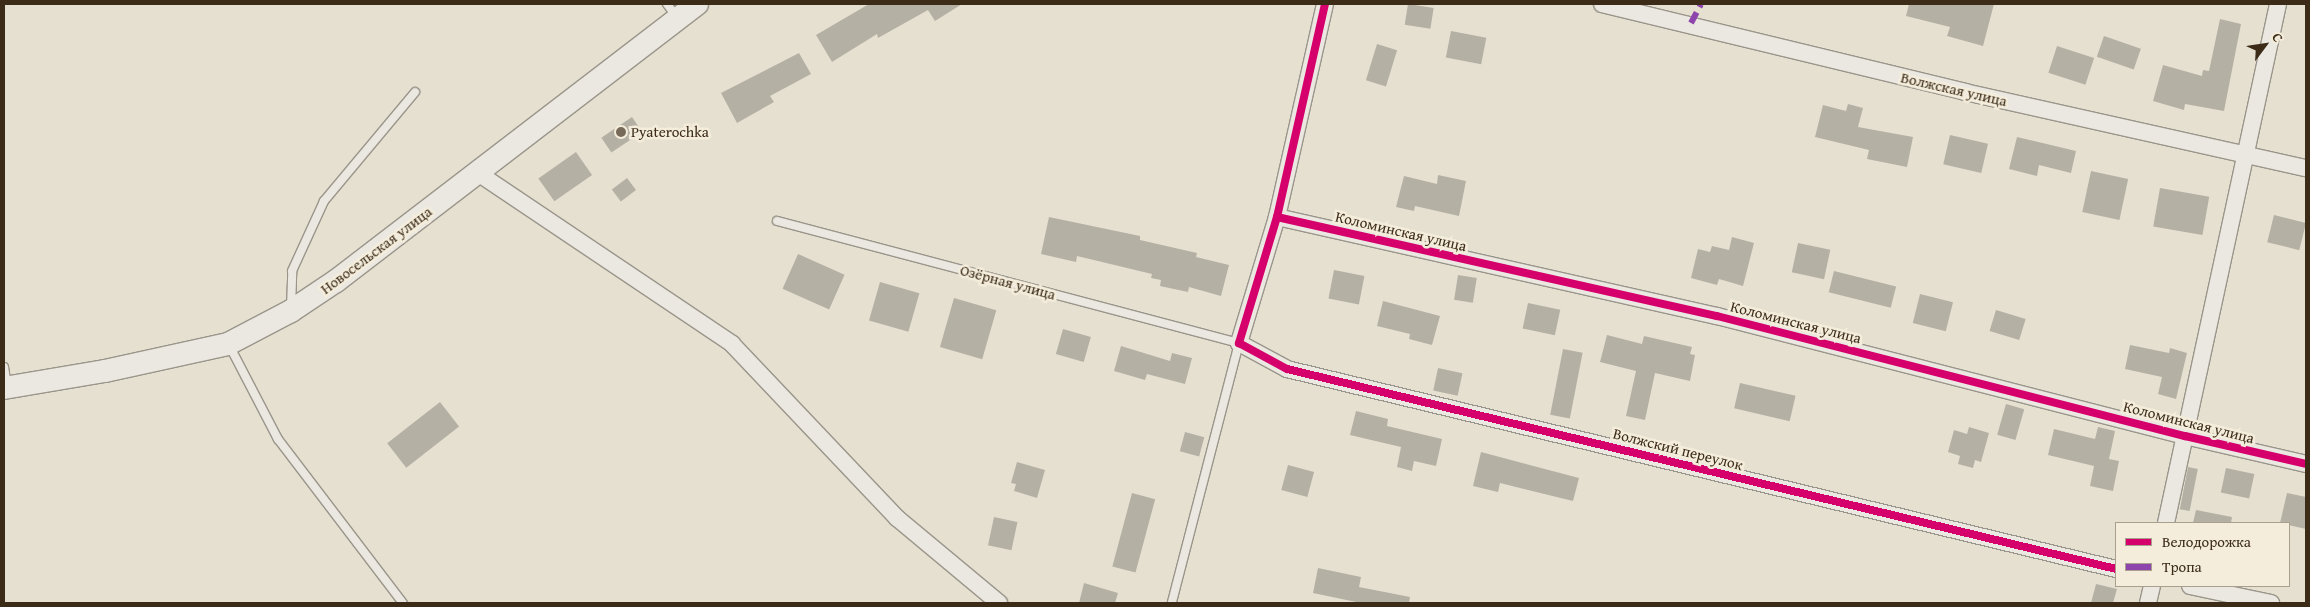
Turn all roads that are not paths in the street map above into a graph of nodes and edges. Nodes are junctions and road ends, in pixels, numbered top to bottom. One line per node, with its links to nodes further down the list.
1 (697, 4): 5 (street, Новосельская улица)
2 (1325, 4): 10 (street)
3 (1602, 4): 7 (street, Волжская улица)
4 (2278, 4): 7 (street)
5 (672, 11): 9 (street, Новосельская улица)
6 (415, 92): 12 (lane)
7 (2244, 154): 8 (street, Волжская улица); 16 (street)
8 (2306, 168)
9 (478, 173): 12 (street, Новосельская улица); 23 (street)
10 (1277, 217): 13 (street); 16 (street, Коломинская улица)
11 (777, 221): 13 (lane, Озёрная улица)
12 (291, 311): 14 (street, Новосельская улица)
13 (1239, 343): 19 (street, Волжский переулок); 24 (lane)
14 (228, 344): 15 (street, Новосельская улица); 22 (lane)
15 (5, 381)
16 (2185, 436): 17 (street, Коломинская улица); 18 (street)
17 (2306, 464)
18 (2166, 522)
19 (2115, 569)
20 (2152, 587): 25 (street)
21 (2195, 587): 26 (street)
22 (403, 603)
23 (999, 603)
24 (1172, 603)
25 (2148, 603)
26 (2271, 603)

